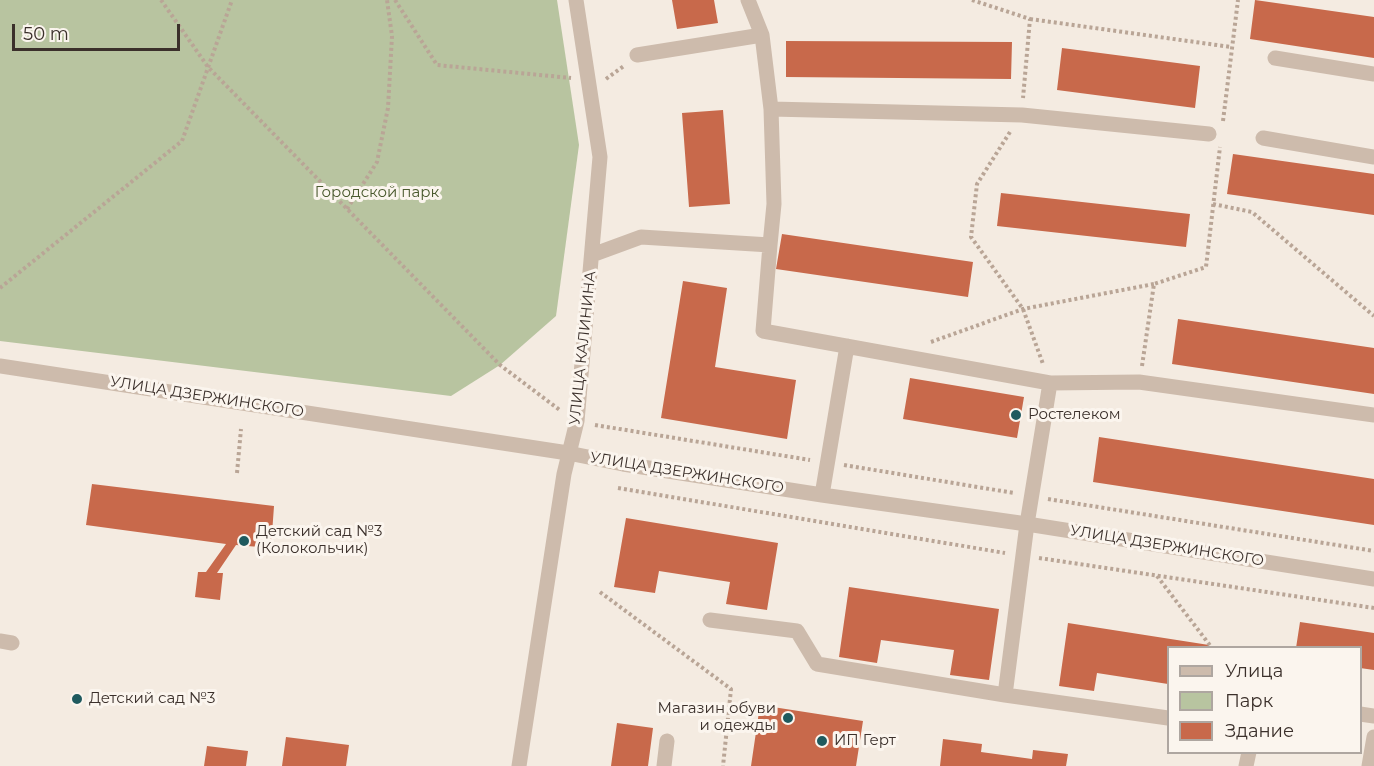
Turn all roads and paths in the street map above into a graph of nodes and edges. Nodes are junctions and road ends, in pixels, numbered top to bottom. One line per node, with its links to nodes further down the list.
1 (161, 0): 14 (path)
2 (232, 0): 14 (path)
3 (387, 0): 23 (path)
4 (395, 0): 16 (path)
5 (576, 0): 16 (street, УЛИЦА КАЛИНИНА)
6 (747, 0): 10 (street)
7 (972, 0): 9 (path)
8 (1238, 0): 11 (path)
9 (1030, 19): 11 (path); 18 (path)
10 (762, 35): 12 (street); 17 (street)
11 (1231, 47): 19 (path)
12 (637, 55): 16 (path)
13 (1275, 58): 15 (street)
14 (208, 67): 23 (path); 27 (path)
15 (1374, 74)
16 (590, 92): 25 (street, УЛИЦА КАЛИНИНА)
17 (771, 109): 18 (street); 24 (street)
18 (1022, 115): 19 (street); 28 (path)
19 (1217, 132): 22 (path)
20 (1263, 138): 21 (street)
21 (1374, 157)
22 (1213, 204): 26 (path); 29 (path)
23 (347, 209): 36 (path)
24 (770, 245): 25 (street); 31 (street)
25 (592, 255): 36 (street, УЛИЦА КАЛИНИНА)
26 (1154, 284): 28 (path); 33 (path)
27 (0, 288)
28 (1023, 309): 30 (path); 34 (path)
29 (1374, 316)
30 (927, 343)
31 (847, 346): 34 (street); 39 (street)
32 (0, 366): 38 (street, УЛИЦА ДЗЕРЖИНСКОГО)
33 (1139, 382): 34 (street); 35 (street)
34 (1050, 383): 43 (street)
35 (1374, 415)
36 (577, 421): 38 (street, УЛИЦА КАЛИНИНА); 39 (path)
37 (241, 429): 40 (path)
38 (568, 453): 42 (street, УЛИЦА ДЗЕРЖИНСКОГО); 57 (street, УЛИЦА КАЛИНИНА)
39 (827, 462): 42 (street); 43 (path)
40 (237, 472)
41 (618, 488): 46 (path)
42 (822, 495): 44 (street, УЛИЦА ДЗЕРЖИНСКОГО)
43 (1032, 496): 44 (street); 45 (path)
44 (1027, 524): 46 (street); 48 (street, УЛИЦА ДЗЕРЖИНСКОГО)
45 (1374, 551)
46 (1023, 556): 47 (path); 53 (street)
47 (1157, 575): 50 (path); 52 (path)
48 (1374, 579)
49 (600, 592): 59 (path)
50 (1374, 608)
51 (711, 620): 53 (street)
52 (1210, 646)
53 (1005, 695): 54 (street)
54 (1167, 718)
55 (1374, 736): 60 (street)
56 (667, 741): 58 (street)
57 (519, 766)
58 (664, 766)
59 (723, 766)
60 (1370, 766)

